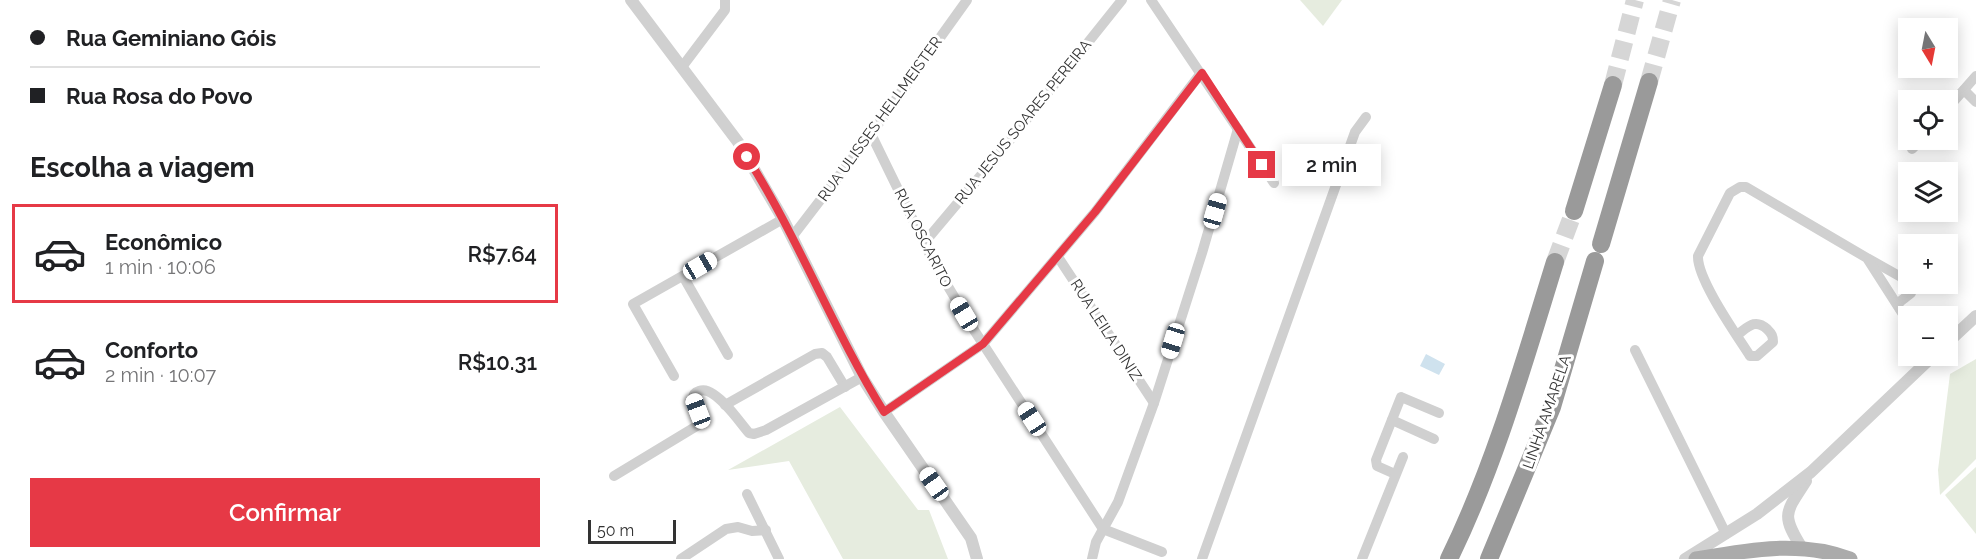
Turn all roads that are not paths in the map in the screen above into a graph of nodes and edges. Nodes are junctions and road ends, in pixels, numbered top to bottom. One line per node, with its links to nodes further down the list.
1 (631, 0): 6 (street)
2 (725, 0): 6 (street)
3 (967, 0): 16 (street, RUA ULISSES HELLMEISTER)
4 (1122, 0): 21 (street, RUA JESUS SOARES PEREIRA)
5 (1151, 0): 7 (street)
6 (682, 67): 19 (street)
7 (1202, 73): 15 (street); 22 (street)
8 (1976, 76): 11 (street)
9 (1649, 81): 62 (highway, LINHA AMARELA)
10 (1613, 84): 18 (highway)
11 (1964, 90): 12 (street); 13 (street)
12 (1958, 97)
13 (1976, 102)
14 (1366, 117): 60 (street)
15 (1238, 129): 17 (street); 39 (street)
16 (871, 134): 20 (street, RUA ULISSES HELLMEISTER); 21 (street, RUA OSCARITO)
17 (1274, 183)
18 (1574, 211)
19 (783, 219): 20 (street); 25 (street)
20 (792, 237): 37 (street)
21 (924, 243): 32 (street, RUA OSCARITO)
22 (1058, 257): 32 (street); 39 (street, RUA LEILA DINIZ)
23 (1867, 258): 26 (street); 28 (street); 31 (street)
24 (1555, 262): 55 (highway)
25 (683, 276): 34 (street); 36 (street)
26 (1898, 276)
27 (1910, 294): 28 (street)
28 (1897, 304)
29 (1976, 316): 30 (street)
30 (1958, 333)
31 (1737, 335)
32 (983, 344): 41 (street); 50 (street, RUA OSCARITO)
33 (1635, 350): 52 (street)
34 (728, 355)
35 (1921, 366): 46 (street)
36 (674, 376)
37 (862, 377): 38 (street); 41 (street)
38 (845, 387): 40 (street); 40 (street)
39 (1154, 403): 50 (street)
40 (725, 405): 48 (street)
41 (884, 412): 58 (street)
42 (1438, 413): 43 (street)
43 (1392, 420): 44 (street); 47 (street)
44 (1434, 439)
45 (1403, 456): 47 (street)
46 (1811, 472): 52 (street); 53 (street)
47 (1395, 474): 61 (street)
48 (614, 476)
49 (747, 494): 51 (street)
50 (1103, 529): 54 (street); 59 (street)
51 (766, 531): 56 (street); 57 (street)
52 (1726, 534): 63 (street)
53 (1802, 548): 64 (main road); 65 (main road)
54 (1162, 552)
55 (1451, 555)
56 (681, 559)
57 (779, 559)
58 (977, 559)
59 (1092, 559)
60 (1202, 559)
61 (1362, 559)
62 (1489, 559)
63 (1685, 559)
64 (1696, 559)
65 (1850, 559)

